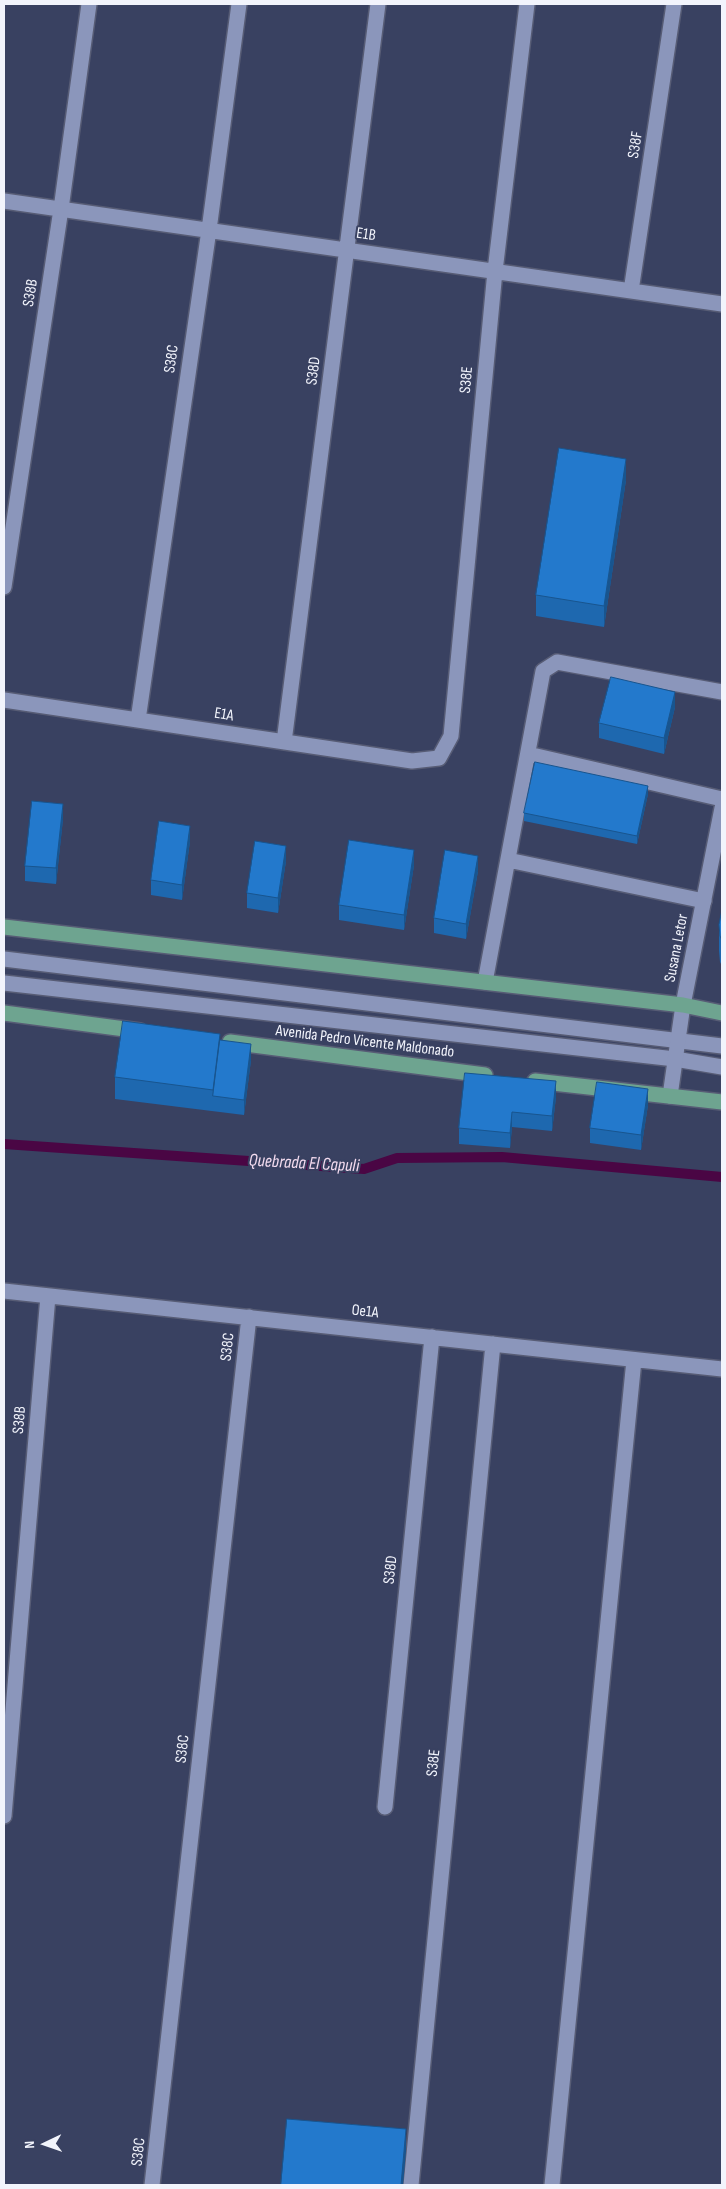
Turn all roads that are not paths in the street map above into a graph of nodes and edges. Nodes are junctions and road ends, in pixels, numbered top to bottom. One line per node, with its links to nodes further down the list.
1 (89, 4): 7 (street, S38B)
2 (239, 4): 8 (street, S38C)
3 (378, 4): 9 (street, S38D)
4 (527, 4): 10 (street, S38E)
5 (674, 4): 11 (street, S38F)
6 (4, 201): 7 (street, E1B)
7 (62, 209): 8 (street, E1B); 13 (street, S38B)
8 (209, 230): 9 (street, E1B); 16 (street, S38C)
9 (347, 250): 10 (street, E1B); 17 (street, S38D)
10 (495, 271): 11 (street, E1B); 19 (street, S38E)
11 (631, 291): 12 (street, E1B)
12 (722, 304)
13 (4, 587)
14 (722, 692): 18 (street)
15 (4, 700): 16 (street, E1A)
16 (138, 720): 17 (street, E1A)
17 (284, 742): 19 (street, E1A)
18 (528, 754): 20 (street); 22 (street)
19 (439, 758)
20 (722, 799)
21 (722, 808): 23 (street, Susana Letor)
22 (508, 860): 23 (street); 26 (street)
23 (704, 901): 28 (street, Susana Letor)
24 (4, 927): 26 (main road)
25 (4, 959): 33 (street)
26 (485, 982): 28 (main road)
27 (4, 983): 35 (street)
28 (683, 1005): 30 (main road); 33 (street, Susana Letor)
29 (4, 1013): 31 (main road)
30 (722, 1013)
31 (152, 1032)
32 (212, 1040): 37 (main road, Avenida Pedro Vicente Maldonado)
33 (678, 1040): 34 (street); 35 (street, Susana Letor)
34 (722, 1046)
35 (675, 1059): 36 (street); 39 (street, Susana Letor)
36 (722, 1067)
37 (499, 1077)
38 (518, 1080): 39 (main road)
39 (670, 1096): 40 (main road)
40 (722, 1102)
41 (4, 1291): 42 (street, Oe1A)
42 (48, 1296): 43 (street, Oe1A); 49 (street, S38B)
43 (249, 1317): 44 (street, Oe1A); 50 (street, S38C)
44 (432, 1337): 45 (street, Oe1A); 48 (street, S38D)
45 (493, 1344): 46 (street, Oe1A); 51 (street, S38E)
46 (634, 1360): 47 (street, Oe1A); 52 (street)
47 (722, 1369)
48 (385, 1806)
49 (4, 1816)
50 (152, 2185)
51 (411, 2185)
52 (552, 2185)

